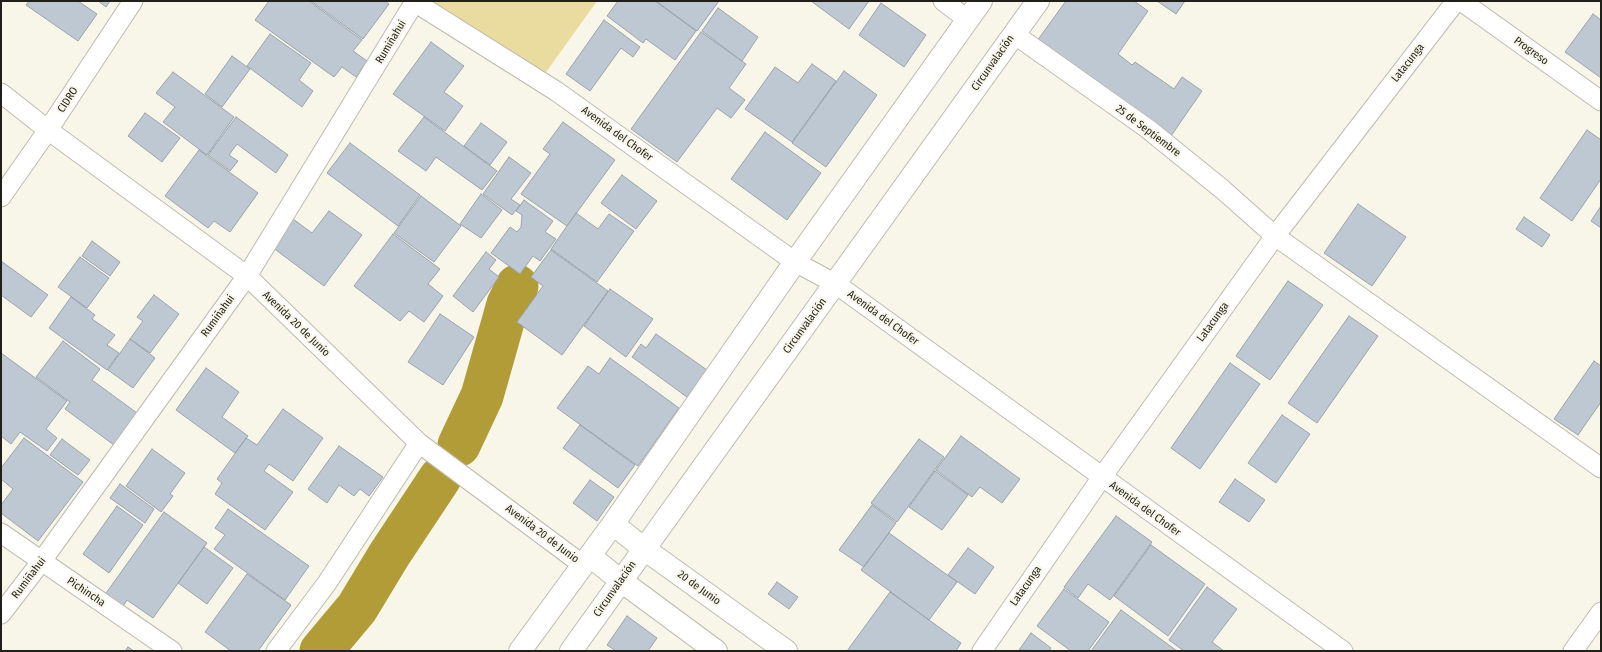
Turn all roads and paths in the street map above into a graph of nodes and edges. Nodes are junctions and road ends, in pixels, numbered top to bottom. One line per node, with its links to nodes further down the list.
1 (133, 1): 12 (street, CIDRO)
2 (943, 1): 8 (street)
3 (981, 1): 8 (main road)
4 (1038, 1): 9 (main road, Circunvalación)
5 (1456, 1): 14 (street, Latacunga)
6 (1461, 1): 11 (street, Progreso)
7 (414, 2): 15 (street, Avenida del Chofer); 16 (street, Rumiñahui)
8 (968, 20): 15 (main road)
9 (1014, 34): 14 (street, 25 de Septiembre); 17 (main road, Circunvalación)
10 (1, 93): 12 (street, Avenida 20 de Junio)
11 (1601, 101)
12 (48, 130): 13 (street, CIDRO); 16 (street, Avenida 20 de Junio)
13 (1, 196)
14 (1275, 236): 19 (street, 25 de Septiembre); 20 (street, Latacunga)
15 (795, 262): 17 (street, Avenida del Chofer); 21 (main road)
16 (247, 276): 18 (street, Avenida 20 de Junio); 25 (street, Rumiñahui)
17 (836, 284): 20 (street, Avenida del Chofer); 23 (main road, Circunvalación)
18 (419, 443): 24 (street, Avenida 20 de Junio); 30 (street)
19 (1601, 468)
20 (1102, 477): 35 (street, Latacunga); 36 (street, Avenida del Chofer)
21 (613, 524): 23 (main road, 20 de Junio); 24 (main road)
22 (1, 533): 25 (street, Pichincha)
23 (643, 548): 26 (main road, Circunvalación); 34 (main road, 20 de Junio)
24 (587, 560): 26 (main road); 31 (main road)
25 (42, 562): 28 (street, Rumiñahui); 29 (street, Pichincha)
26 (620, 580): 32 (main road, Circunvalación); 33 (main road)
27 (1601, 612): 37 (street)
28 (1, 614)
29 (172, 651)
30 (276, 651)
31 (520, 651)
32 (571, 651)
33 (716, 651)
34 (786, 651)
35 (982, 651)
36 (1344, 651)
37 (1573, 651)

